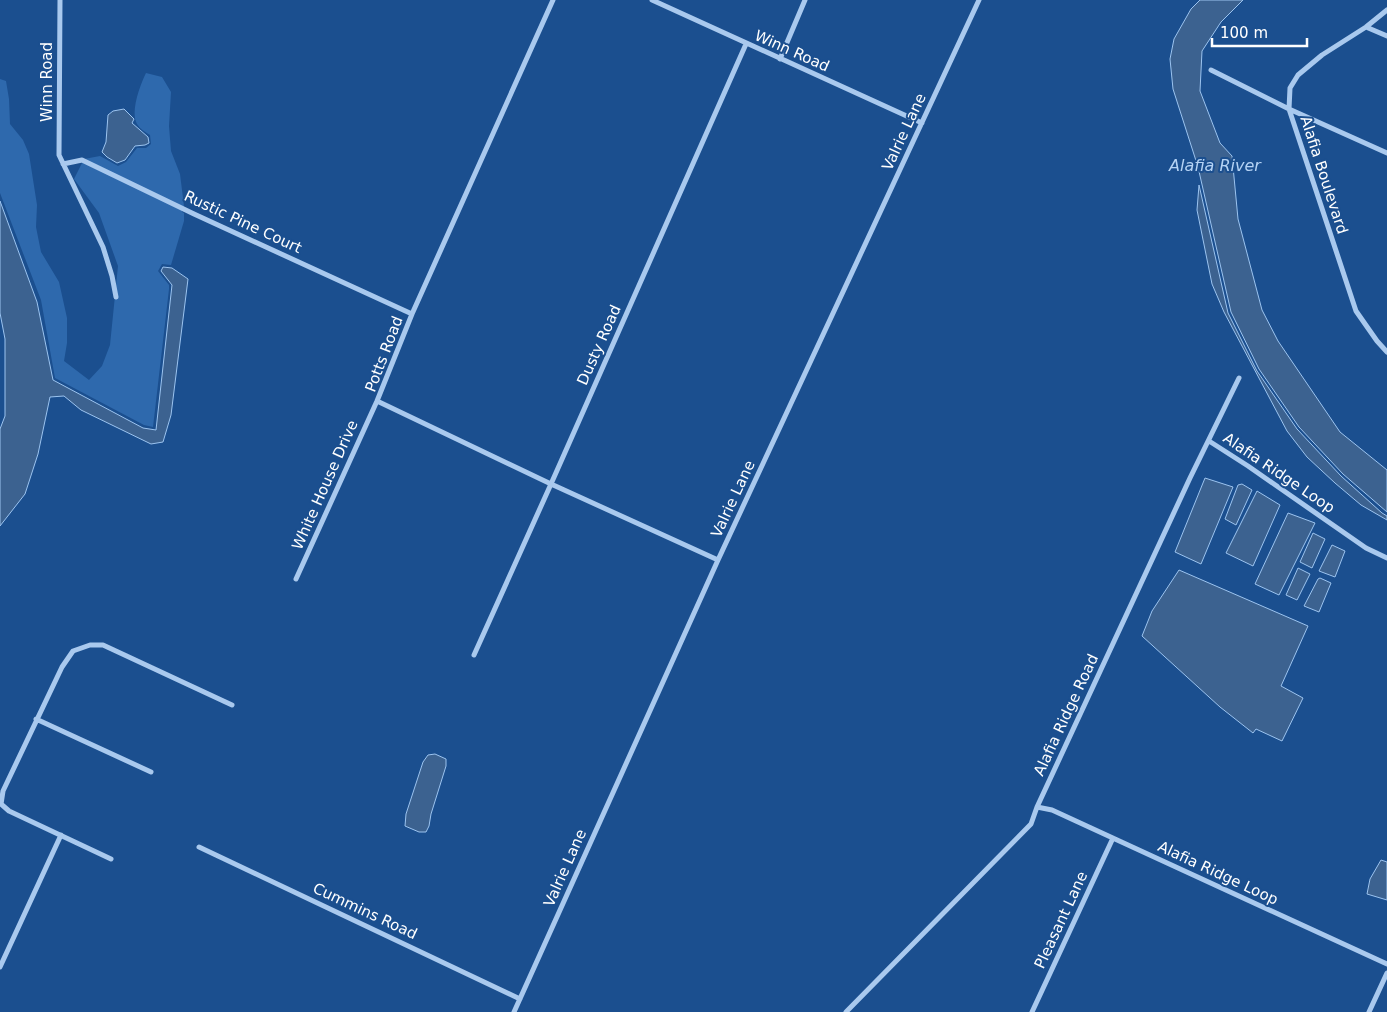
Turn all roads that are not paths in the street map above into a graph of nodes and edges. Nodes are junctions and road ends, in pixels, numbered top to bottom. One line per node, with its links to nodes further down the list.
1 (60, 0): 15 (street, Winn Road)
2 (553, 0): 17 (street, Potts Road)
3 (652, 0): 9 (street, Winn Road)
4 (805, 0): 10 (street)
5 (979, 0): 13 (street, Valrie Lane)
6 (1387, 10): 7 (street, Alafia Boulevard)
7 (1366, 27): 8 (street); 12 (street, Alafia Boulevard)
8 (1387, 36)
9 (746, 44): 10 (street, Winn Road); 22 (street, Dusty Road)
10 (780, 59): 13 (street, Winn Road)
11 (1211, 70): 12 (street)
12 (1289, 109): 14 (street); 18 (street, Alafia Boulevard)
13 (922, 123): 24 (street, Valrie Lane)
14 (1387, 153)
15 (63, 164): 16 (street, Winn Road); 17 (street, Rustic Pine Court)
16 (116, 297)
17 (412, 314): 20 (street, Potts Road)
18 (1387, 352)
19 (1239, 378): 21 (street, Alafia Ridge Road)
20 (377, 401): 22 (street, Potts Road); 25 (street, White House Drive)
21 (1208, 441): 23 (street, Alafia Ridge Loop); 30 (street, Alafia Ridge Road)
22 (551, 484): 24 (street, Potts Road); 26 (street, Dusty Road)
23 (1387, 558)
24 (718, 560): 38 (street, Valrie Lane)
25 (296, 580)
26 (474, 655)
27 (232, 705): 28 (street)
28 (36, 719): 29 (street); 31 (street)
29 (151, 772)
30 (1037, 807): 32 (street, Alafia Ridge Loop); 40 (street, Alafia Ridge Road)
31 (61, 835): 34 (street); 36 (street)
32 (1113, 838): 35 (street, Alafia Ridge Loop); 41 (street, Pleasant Lane)
33 (199, 847): 38 (street, Cummins Road)
34 (111, 859)
35 (1387, 964)
36 (0, 967)
37 (1387, 973): 42 (street)
38 (520, 999): 39 (street, Valrie Lane)
39 (514, 1012)
40 (846, 1012)
41 (1032, 1012)
42 (1369, 1012)

